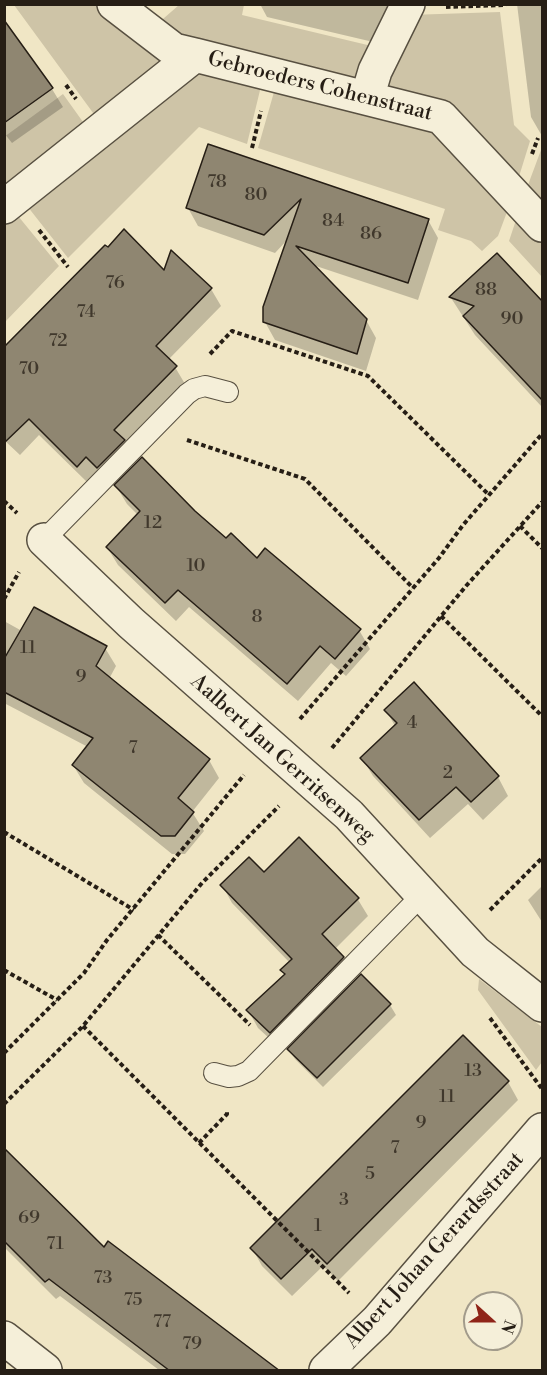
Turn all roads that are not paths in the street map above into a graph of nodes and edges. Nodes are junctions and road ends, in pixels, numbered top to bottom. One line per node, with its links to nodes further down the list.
1 (114, 4): 3 (street, Gebroeders Cohenstraat)
2 (407, 6): 4 (street)
3 (195, 55): 4 (street, Gebroeders Cohenstraat); 5 (street, Gebroeders Cohenstraat)
4 (367, 98): 6 (street, Gebroeders Cohenstraat)
5 (9, 203)
6 (543, 225)
7 (228, 392): 8 (lane)
8 (44, 540): 9 (street, Aalbert Jan Gerritsenweg)
9 (423, 894): 10 (street, Aalbert Jan Gerritsenweg); 11 (lane)
10 (543, 1005)
11 (222, 1075)
12 (543, 1130): 13 (street, Albert Johan Gerardsstraat)
13 (326, 1371)

